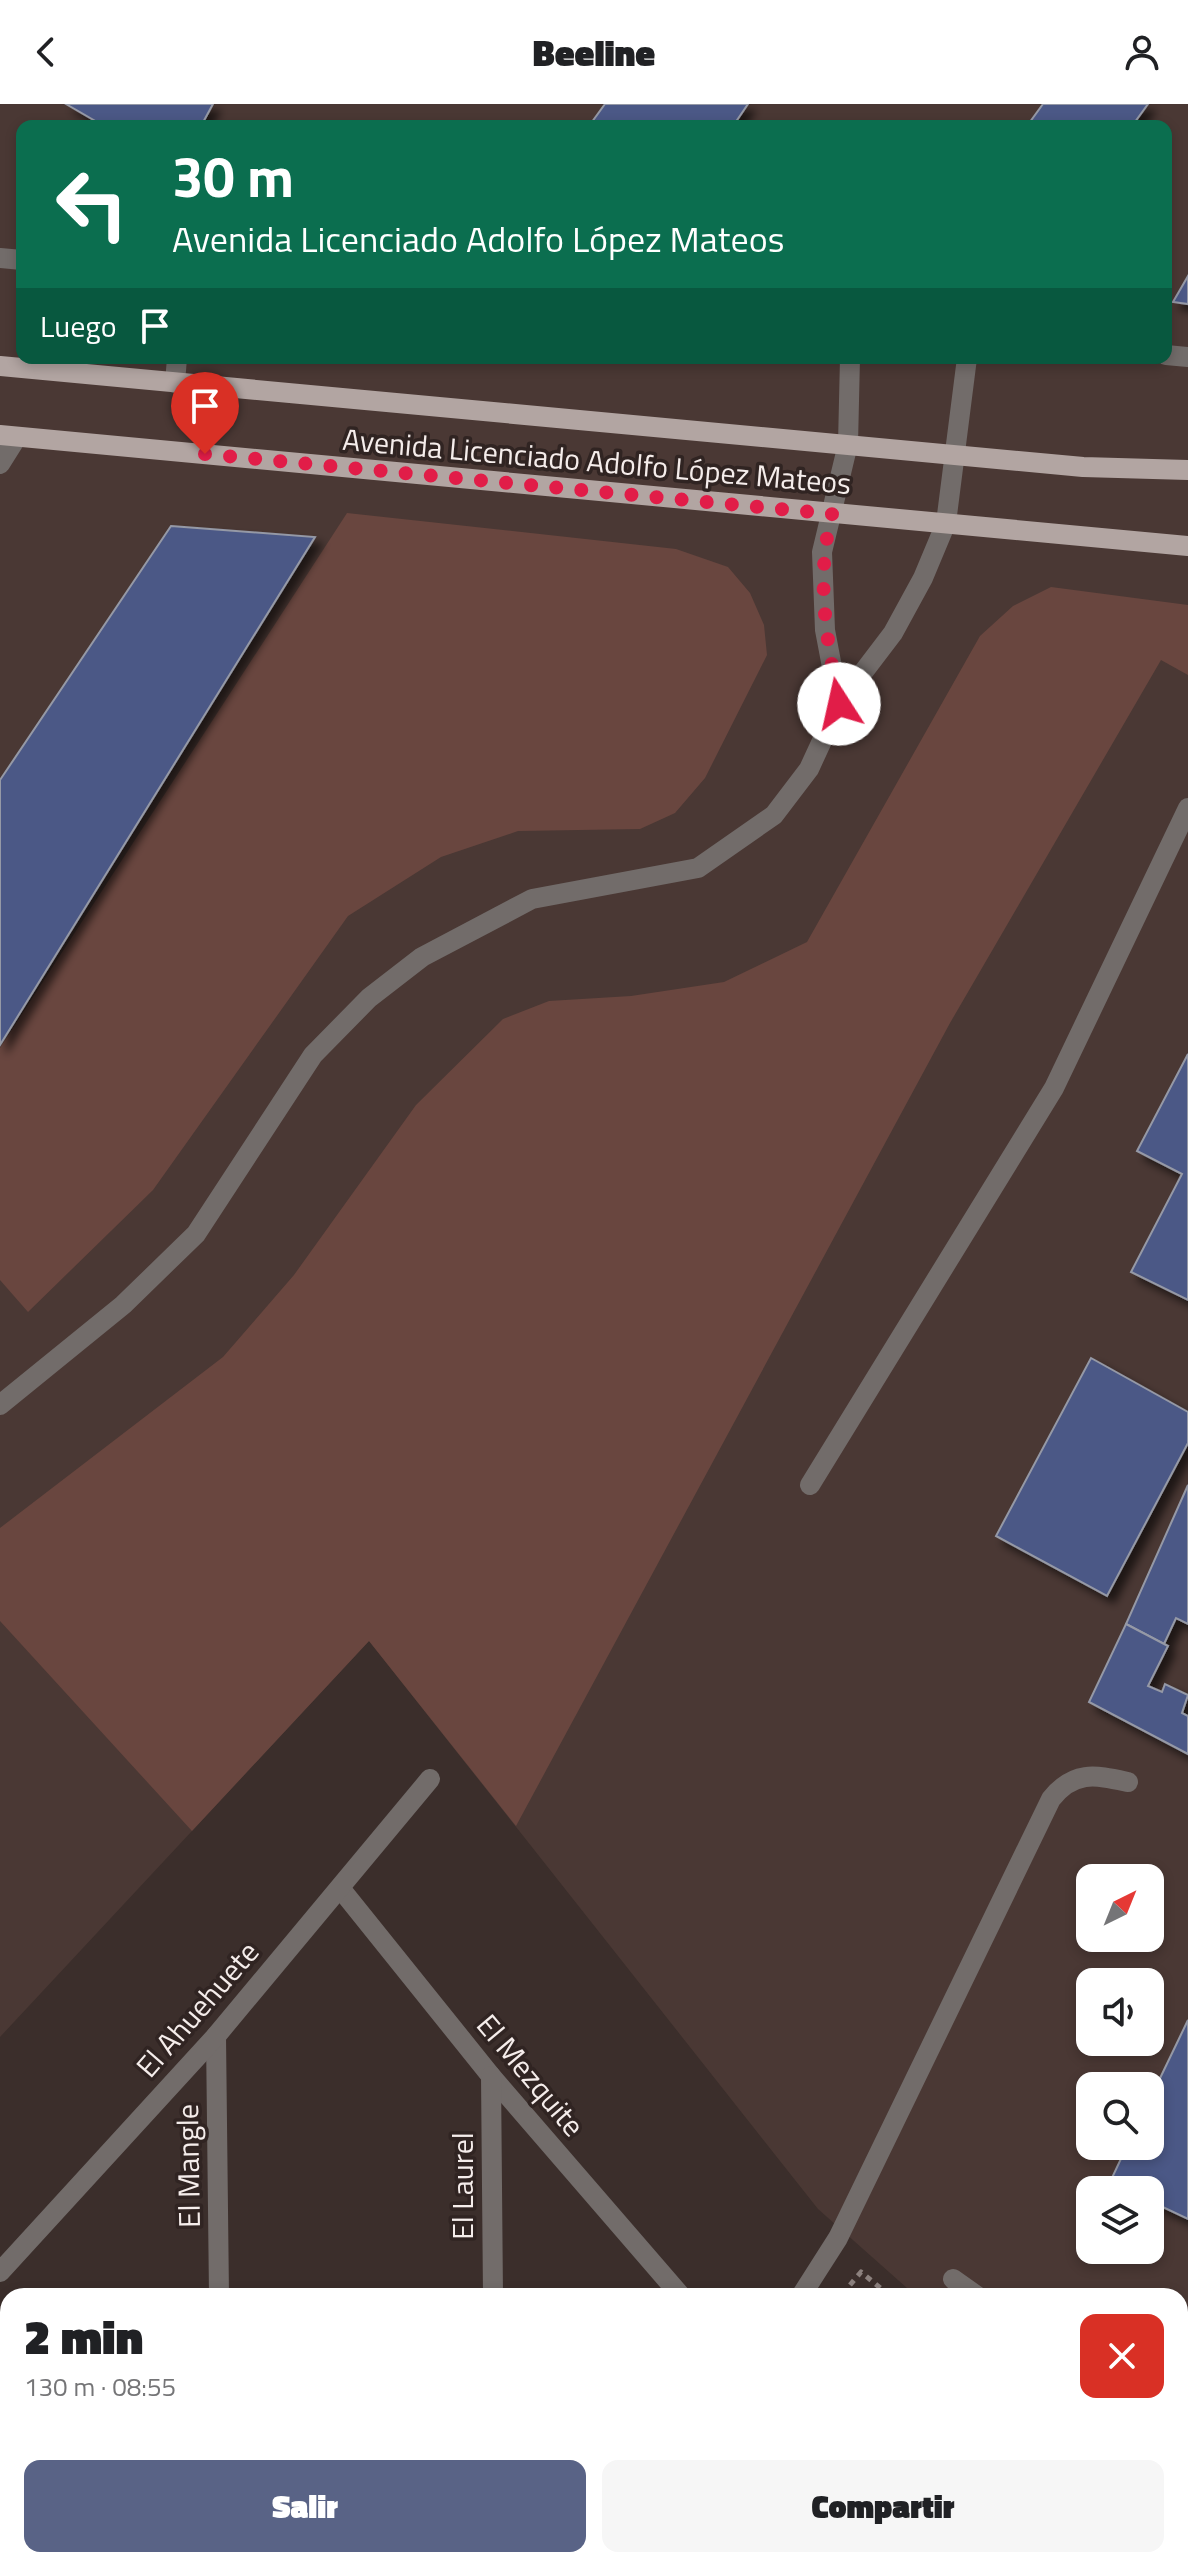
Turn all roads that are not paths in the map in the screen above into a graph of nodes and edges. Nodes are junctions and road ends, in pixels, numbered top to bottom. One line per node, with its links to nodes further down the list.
1 (177, 364): 5 (street)
2 (850, 364): 7 (street)
3 (966, 364): 8 (street)
4 (0, 366): 5 (main road, Avenida Licenciado Adolfo López Mateos)
5 (175, 383): 7 (main road, Avenida Licenciado Adolfo López Mateos)
6 (8, 436): 9 (street); 11 (main road, Avenida Licenciado Adolfo López Mateos)
7 (848, 444): 8 (main road, Avenida Licenciado Adolfo López Mateos); 11 (street)
8 (953, 453): 10 (main road, Avenida Licenciado Adolfo López Mateos); 12 (street)
9 (0, 464)
10 (1188, 470)
11 (832, 514): 12 (main road, Avenida Licenciado Adolfo López Mateos); 14 (street)
12 (946, 523): 13 (main road, Avenida Licenciado Adolfo López Mateos); 14 (street)
13 (1188, 546)
14 (839, 704): 16 (street)
15 (1188, 808): 17 (street)
16 (0, 1405)
17 (810, 1485)
18 (430, 1779): 20 (street, El Ahuehuete)
19 (1128, 1782): 28 (street)
20 (340, 1888): 21 (street, El Ahuehuete); 22 (street, El Mezquite)
21 (216, 2036): 23 (street, El Ahuehuete); 25 (street, El Mangle)
22 (491, 2076): 26 (street, El Laurel); 27 (street, El Mezquite)
23 (0, 2272)
24 (953, 2279): 29 (street)
25 (219, 2288)
26 (493, 2288)
27 (674, 2288)
28 (806, 2288)
29 (966, 2288)

